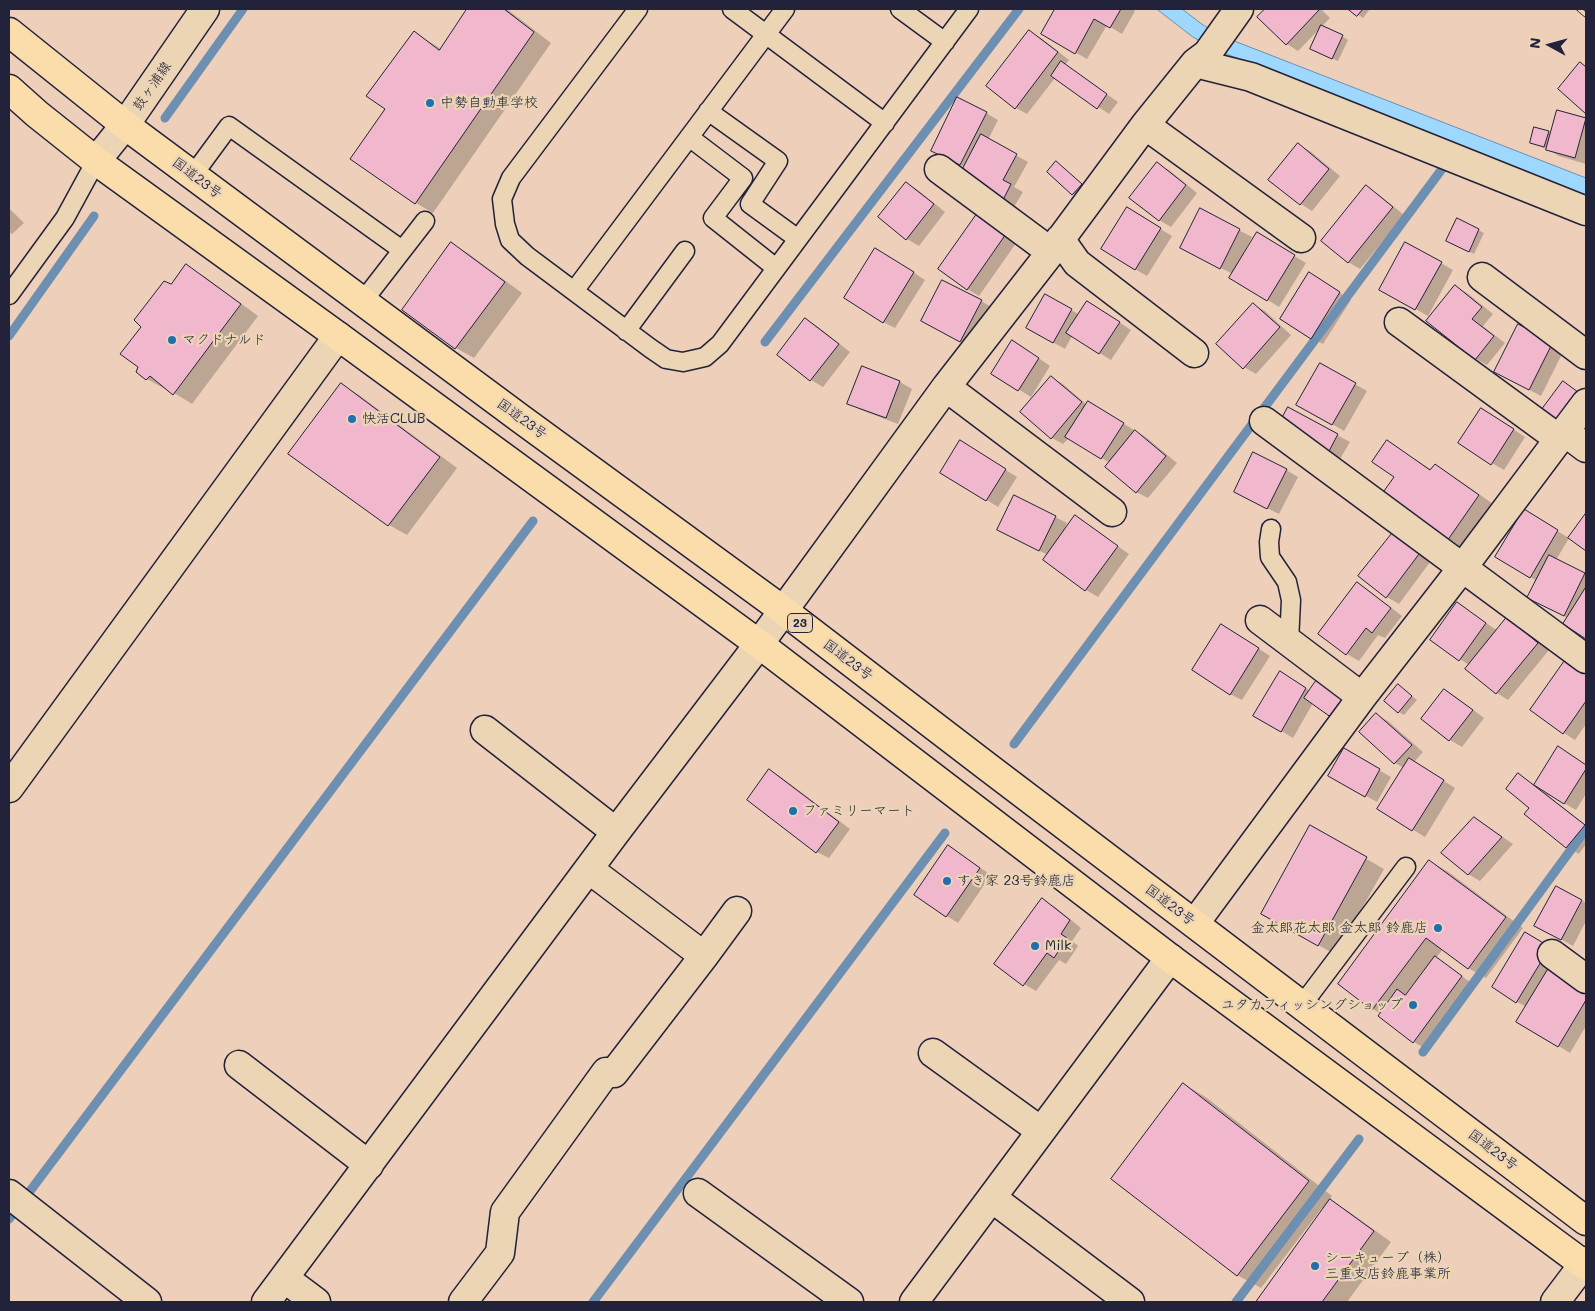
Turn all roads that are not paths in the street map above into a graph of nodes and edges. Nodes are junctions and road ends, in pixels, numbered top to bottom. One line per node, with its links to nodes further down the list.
1 (205, 9): 15 (street, 鼓ヶ浦線)
2 (638, 9): 30 (lane)
3 (732, 9): 9 (lane)
4 (785, 9): 9 (lane)
5 (900, 9): 10 (lane)
6 (969, 9): 10 (lane)
7 (1232, 18): 11 (street)
8 (9, 32): 15 (highway, 国道23号 / 23)
9 (766, 33): 13 (lane); 14 (lane)
10 (944, 42): 14 (lane)
11 (1201, 59): 16 (street); 21 (street)
12 (9, 89): 18 (highway)
13 (708, 111): 17 (lane); 24 (lane)
14 (885, 123): 24 (lane)
15 (124, 125): 18 (street, 鼓ヶ浦線); 20 (highway, 国道23号 / 23)
16 (1146, 125): 23 (street); 25 (street)
17 (689, 137): 28 (lane); 30 (lane)
18 (96, 161): 31 (lane); 35 (highway)
19 (939, 168): 25 (street)
20 (193, 175): 26 (lane); 32 (highway, 国道23号 / 23)
21 (1586, 210)
22 (425, 221): 26 (lane)
23 (1301, 238)
24 (798, 239): 28 (lane)
25 (1056, 246): 36 (street); 38 (street)
26 (402, 250): 32 (lane)
27 (685, 251): 34 (lane)
28 (776, 268): 34 (lane)
29 (1482, 277): 37 (street)
30 (574, 291): 34 (lane)
31 (9, 295)
32 (363, 301): 45 (highway, 国道23号 / 23)
33 (1399, 322): 41 (street)
34 (626, 331)
35 (338, 336): 48 (highway); 52 (street)
36 (1194, 353)
37 (1586, 355)
38 (946, 387): 42 (street); 45 (street)
39 (1586, 403): 41 (street)
40 (1264, 421): 44 (street)
41 (1570, 440): 44 (street)
42 (1112, 512)
43 (1271, 529): 47 (lane)
44 (1463, 567): 49 (street); 50 (street)
45 (784, 611): 48 (street); 57 (highway, 国道23号 / 23)
46 (1260, 620): 47 (street)
47 (1289, 642): 50 (street)
48 (759, 644): 53 (street); 60 (highway)
49 (1586, 659)
50 (1362, 697): 57 (street)
51 (485, 730): 53 (street)
52 (9, 788)
53 (616, 832): 55 (street)
54 (1406, 867): 62 (lane)
55 (590, 870): 59 (street); 66 (street)
56 (737, 911): 59 (street)
57 (1196, 924): 62 (highway, 国道23号 / 23)
58 (1552, 954): 61 (street)
59 (704, 956): 76 (street)
60 (1170, 958): 65 (street); 71 (highway)
61 (1586, 979)
62 (1302, 1004): 70 (highway, 国道23号 / 23)
63 (933, 1053): 65 (street)
64 (239, 1064): 66 (street)
65 (1041, 1131): 68 (street)
66 (370, 1165): 72 (street)
67 (698, 1193): 77 (street)
68 (992, 1198): 78 (street); 79 (street)
69 (16, 1199): 73 (street)
70 (1586, 1221)
71 (1585, 1264): 80 (street)
72 (284, 1278): 74 (street); 75 (street)
73 (147, 1302)
74 (266, 1302)
75 (316, 1302)
76 (463, 1302)
77 (849, 1302)
78 (914, 1302)
79 (1130, 1302)
80 (1555, 1302)

